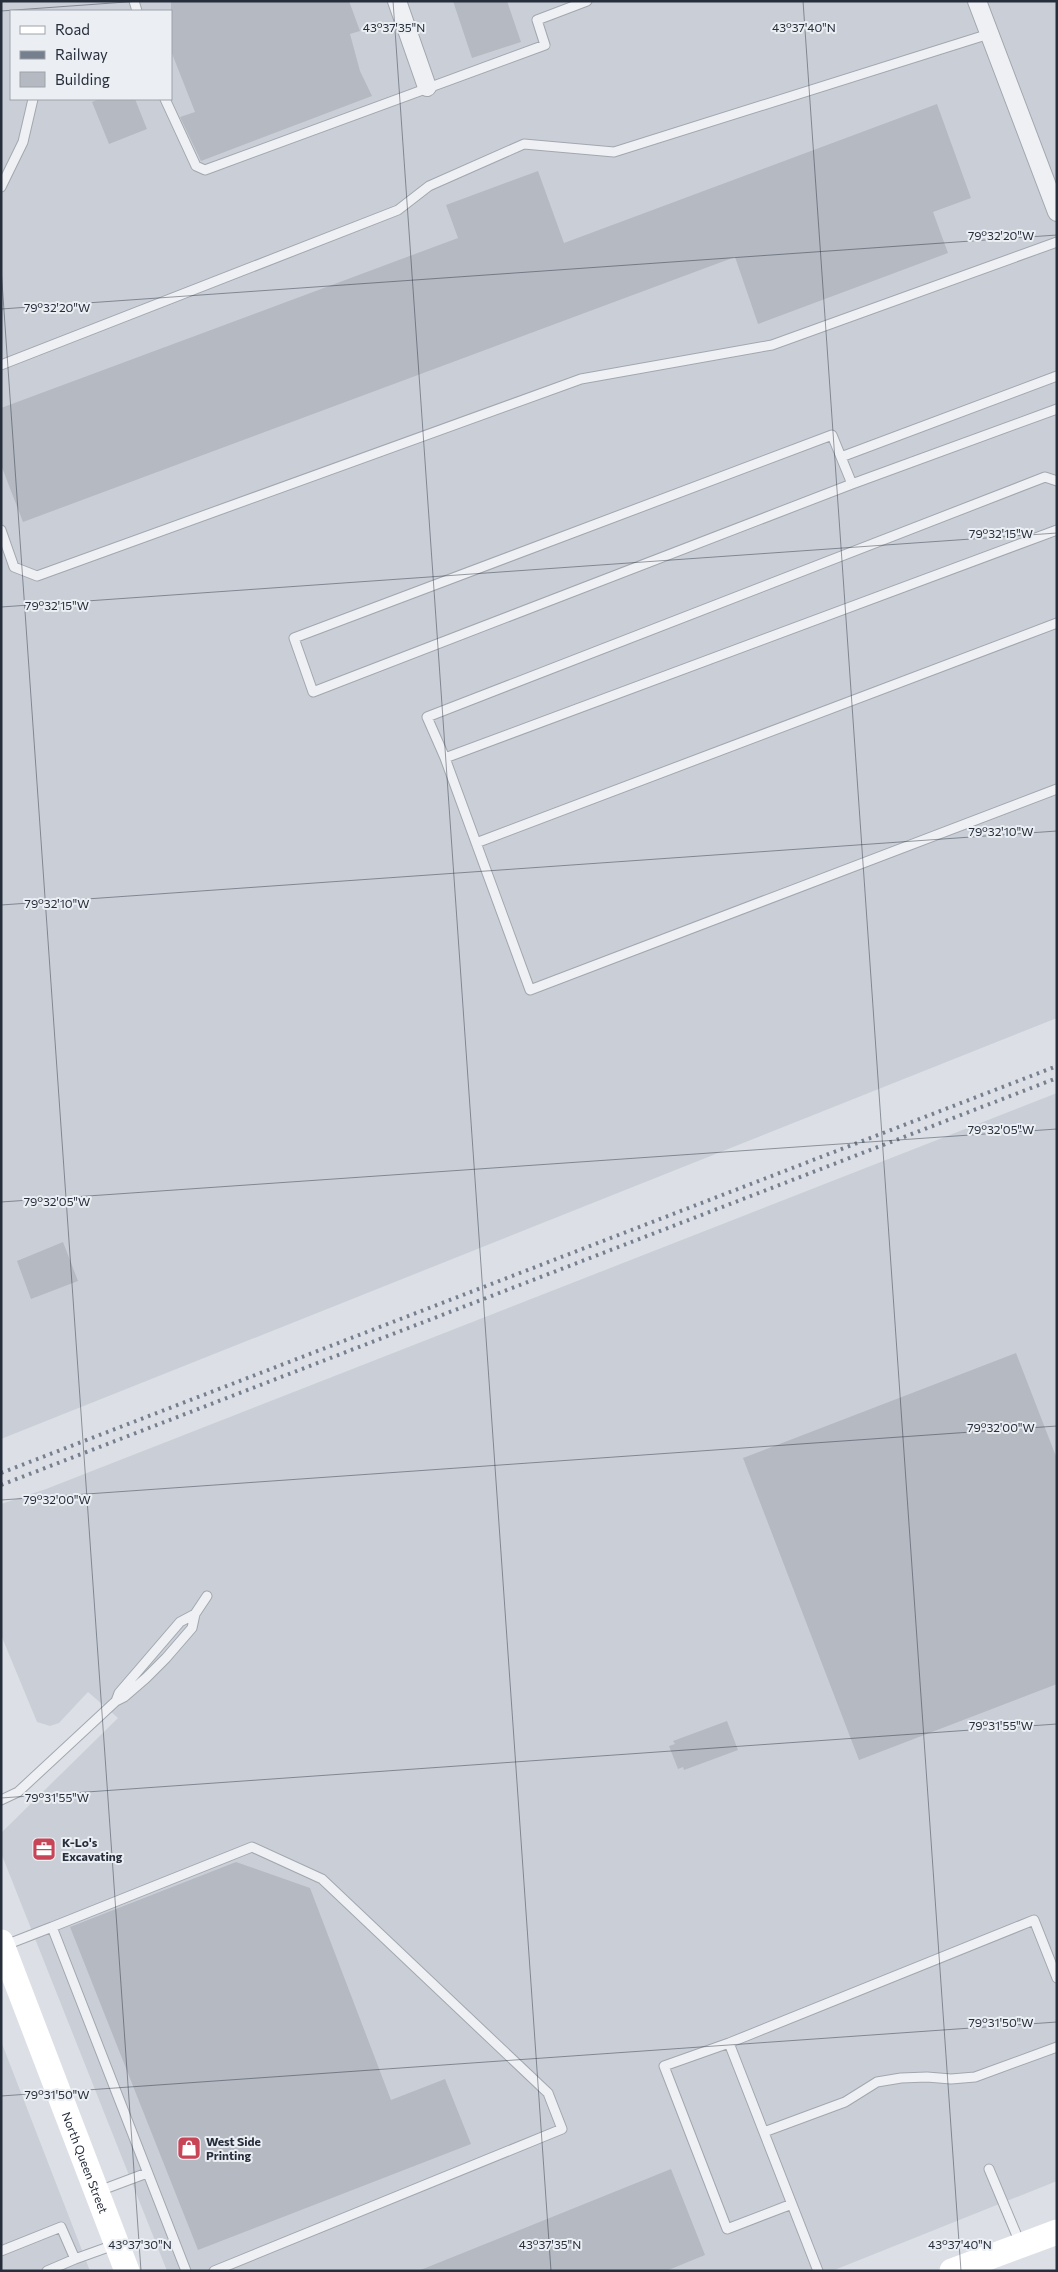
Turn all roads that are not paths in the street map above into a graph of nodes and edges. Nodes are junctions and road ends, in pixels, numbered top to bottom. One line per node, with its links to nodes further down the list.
1 (397, 1): 5 (street)
2 (587, 1): 5 (lane)
3 (977, 1): 4 (street)
4 (989, 34): 9 (street); 11 (lane)
5 (427, 87): 7 (lane)
6 (33, 100): 8 (lane)
7 (166, 100)
8 (1, 187)
9 (1057, 212)
10 (1057, 242): 17 (lane)
11 (1, 365)
12 (1057, 376): 14 (lane)
13 (1057, 409): 16 (lane)
14 (841, 457): 16 (lane); 16 (lane)
15 (1057, 481): 20 (lane)
16 (852, 484)
17 (1, 530)
18 (1057, 530): 20 (lane)
19 (1057, 623): 22 (lane)
20 (445, 758): 22 (lane)
21 (1057, 788): 22 (lane)
22 (476, 843)
23 (208, 1596): 24 (lane)
24 (1, 1800)
25 (52, 1926): 26 (lane); 32 (lane); 43 (lane)
26 (2, 1944): 33 (main road, North Queen Street)
27 (1057, 1978): 28 (lane)
28 (728, 2043): 30 (lane); 34 (lane)
29 (1057, 2047): 30 (lane)
30 (764, 2132): 34 (lane)
31 (990, 2169): 37 (lane)
32 (147, 2172): 33 (lane); 42 (lane)
33 (97, 2192): 36 (main road, North Queen Street)
34 (792, 2204): 44 (lane)
35 (1057, 2232): 37 (main road)
36 (117, 2244): 39 (lane); 41 (main road, North Queen Street)
37 (1021, 2245): 45 (main road)
38 (1, 2251): 39 (lane)
39 (75, 2260): 40 (lane)
40 (47, 2271)
41 (127, 2271)
42 (186, 2271)
43 (214, 2271)
44 (818, 2271)
45 (952, 2271)

